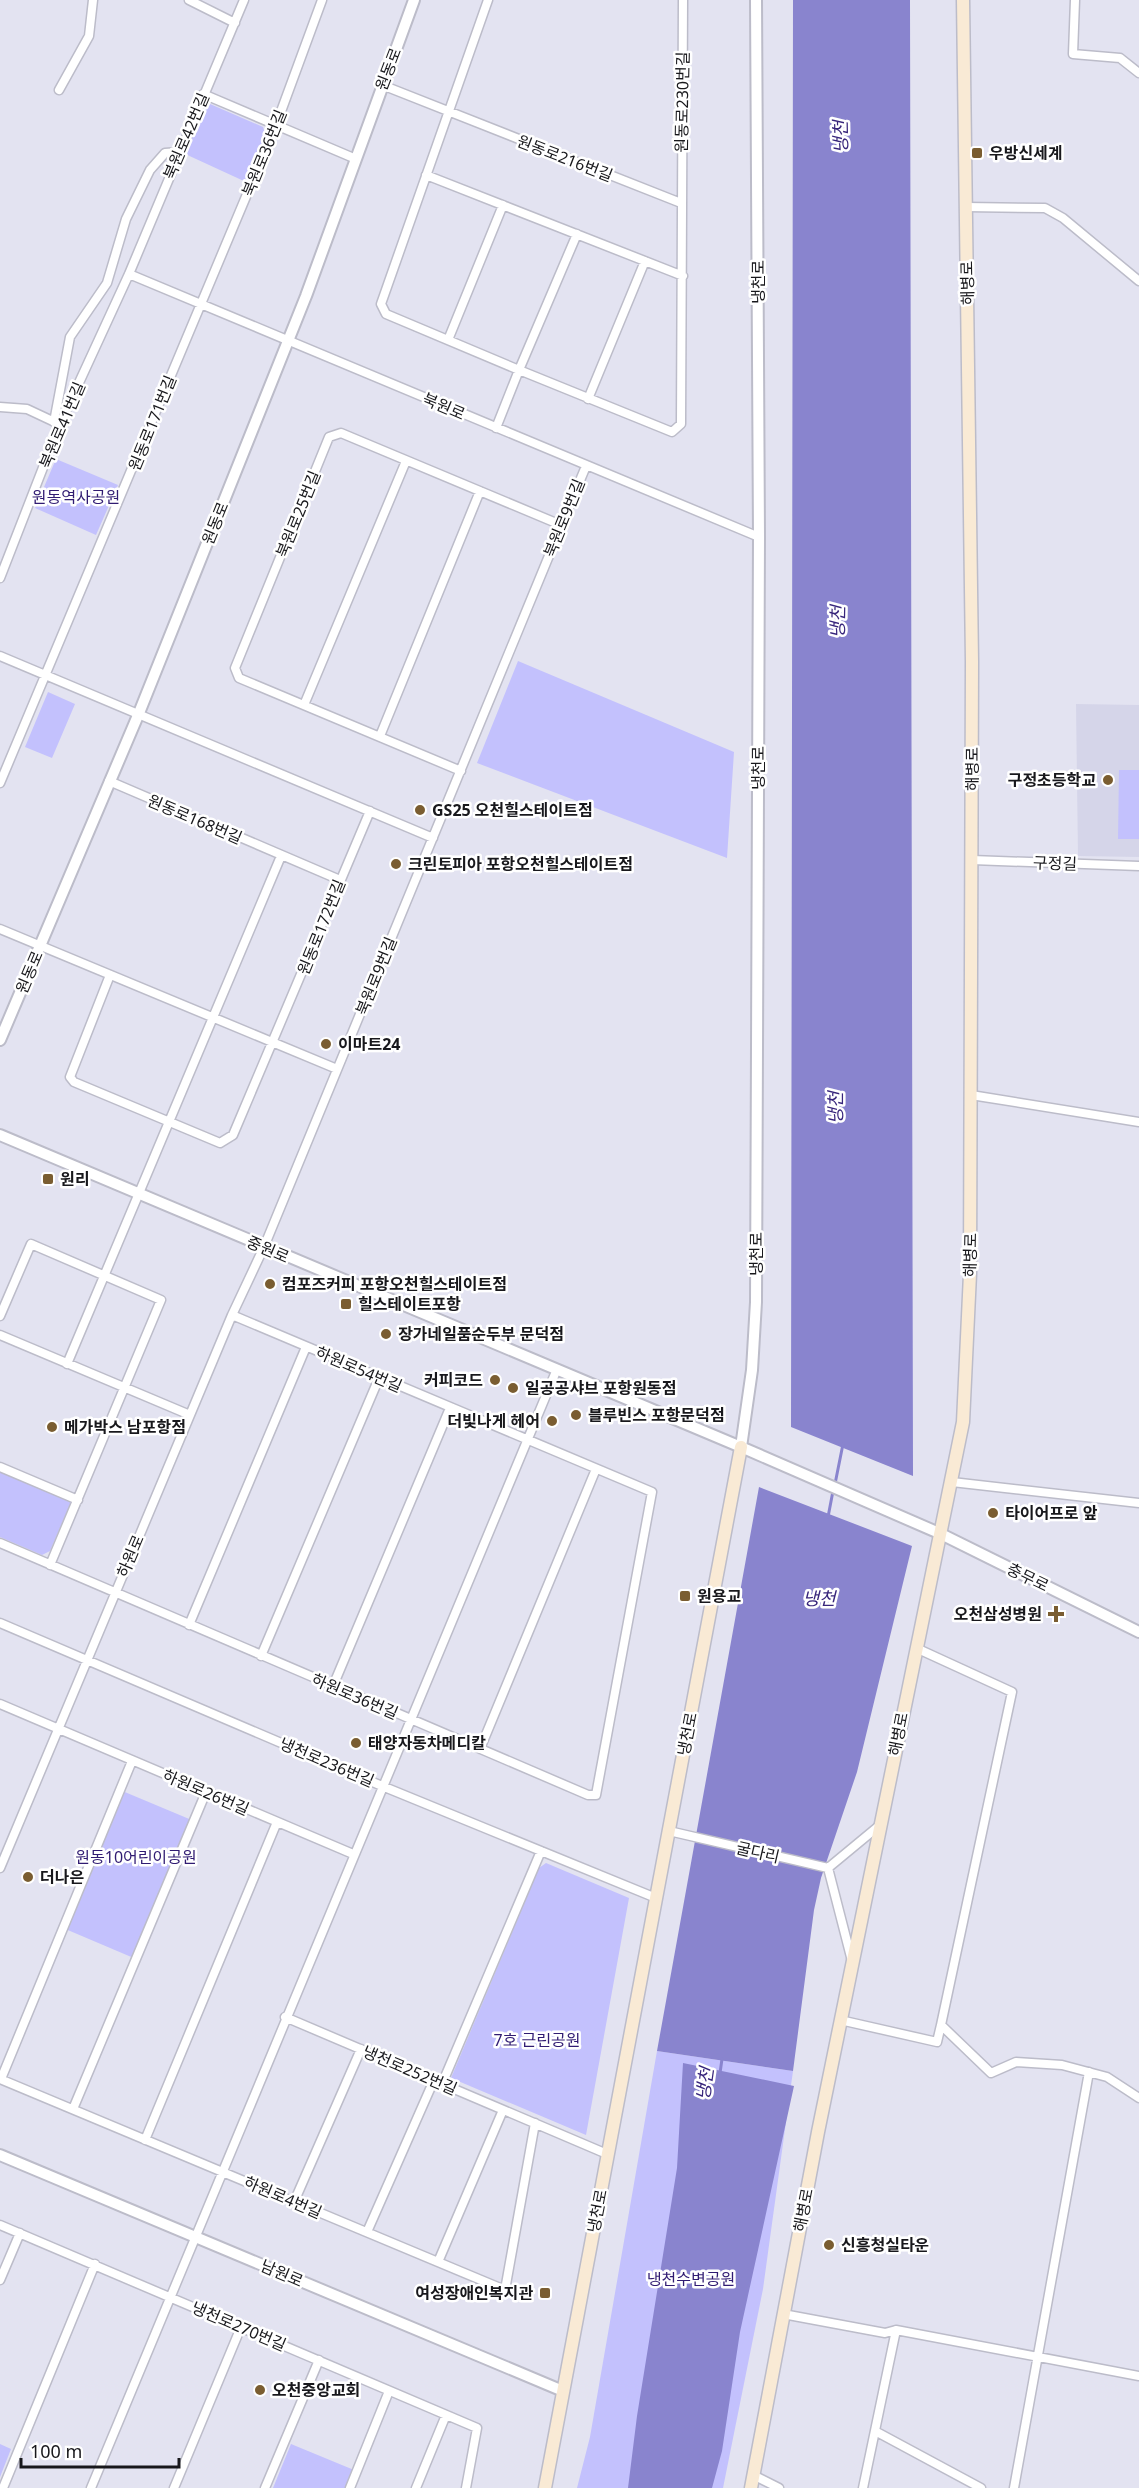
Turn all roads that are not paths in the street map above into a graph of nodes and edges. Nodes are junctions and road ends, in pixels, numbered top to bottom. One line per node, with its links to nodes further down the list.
1 (93, 0): 14 (street)
2 (189, 0): 11 (street)
3 (244, 0): 11 (street, 북원로42번길)
4 (322, 0): 17 (street, 북원로36번길)
5 (414, 0): 13 (street, 원동로)
6 (488, 0): 16 (street)
7 (683, 0): 21 (street, 원동로230번길)
8 (756, 0): 41 (street, 냉천로)
9 (963, 0): 23 (main road, 해병로)
10 (1075, 0): 12 (street)
11 (235, 23): 15 (street, 북원로42번길)
12 (1139, 73)
13 (382, 86): 16 (street, 원동로216번길); 19 (street, 원동로)
14 (59, 90)
15 (203, 94): 17 (street); 18 (street, 북원로42번길)
16 (449, 113): 20 (street); 21 (street, 원동로216번길)
17 (276, 125): 19 (street); 29 (street, 북원로36번길)
18 (178, 152): 26 (street, 북원로42번길); 35 (street)
19 (356, 159): 30 (street, 원동로)
20 (426, 175): 22 (street); 31 (street)
21 (681, 203): 27 (street)
22 (502, 205): 24 (street); 31 (street)
23 (966, 207): 28 (street); 54 (main road, 해병로)
24 (576, 234): 25 (street); 32 (street)
25 (645, 261): 27 (street); 33 (street)
26 (129, 274): 29 (street, 북원로); 35 (street, 북원로41번길)
27 (683, 276): 33 (street)
28 (1139, 280)
29 (201, 304): 30 (street, 북원로); 44 (street, 원동로171번길)
30 (288, 340): 36 (street, 북원로); 46 (street, 원동로)
31 (448, 340): 32 (street)
32 (519, 370): 33 (street); 36 (street)
33 (588, 399)
34 (0, 407): 35 (street)
35 (57, 423): 42 (street, 북원로41번길)
36 (496, 428): 38 (street, 북원로)
37 (406, 460): 39 (street, 북원로25번길); 45 (street); 45 (street, 북원로25번길)
38 (586, 466): 40 (street, 북원로9번길); 41 (street, 북원로)
39 (480, 491): 40 (street, 북원로25번길); 47 (street)
40 (561, 525): 48 (street, 북원로9번길)
41 (759, 537): 82 (street, 냉천로)
42 (0, 578)
43 (0, 656): 44 (street)
44 (47, 676): 46 (street); 50 (street, 원동로171번길)
45 (304, 705): 47 (street)
46 (140, 713): 49 (street, 원동로); 51 (street)
47 (380, 736): 48 (street)
48 (461, 771): 52 (street, 북원로9번길)
49 (109, 782): 53 (street, 원동로168번길); 58 (street, 원동로)
50 (0, 783)
51 (370, 811): 52 (street); 56 (street, 원동로172번길)
52 (433, 838): 63 (street, 북원로9번길)
53 (281, 856): 56 (street, 원동로168번길); 60 (street)
54 (972, 860): 55 (street, 구정길); 64 (main road, 해병로)
55 (1139, 866)
56 (339, 880): 62 (street, 원동로172번길)
57 (0, 929): 58 (street)
58 (41, 946): 59 (street); 61 (street, 원동로)
59 (110, 975): 60 (street); 65 (street)
60 (214, 1018): 62 (street); 65 (street)
61 (0, 1040)
62 (274, 1043): 63 (street); 65 (street, 원동로172번길)
63 (337, 1069): 69 (street, 북원로9번길)
64 (971, 1095): 66 (street); 85 (main road, 해병로)
65 (170, 1122): 68 (street)
66 (1139, 1122)
67 (0, 1135): 68 (street, 중원로)
68 (140, 1194): 69 (street, 중원로); 70 (street)
69 (264, 1247): 71 (street, 하원로); 76 (street, 중원로)
70 (105, 1276): 72 (street); 75 (street); 78 (street)
71 (232, 1315): 74 (street, 하원로54번길); 80 (street, 하원로)
72 (0, 1316)
73 (0, 1335): 75 (street)
74 (306, 1347): 77 (street, 하원로54번길); 94 (street)
75 (67, 1364): 78 (street)
76 (557, 1369): 81 (street); 82 (street, 중원로)
77 (379, 1378): 79 (street, 하원로54번길); 97 (street)
78 (125, 1388): 80 (street); 86 (street)
79 (450, 1408): 81 (street, 하원로54번길); 99 (street)
80 (190, 1415): 92 (street, 하원로)
81 (526, 1441): 84 (street, 하원로54번길); 101 (street)
82 (741, 1447): 88 (street, 중원로); 110 (main road, 냉천로)
83 (0, 1467): 86 (street)
84 (596, 1469): 103 (street); 107 (street, 하원로54번길)
85 (952, 1482): 87 (street); 89 (main road, 해병로)
86 (78, 1500): 91 (street)
87 (1139, 1503)
88 (915, 1523): 89 (street, 충무로)
89 (939, 1533): 95 (street, 충무로); 96 (main road, 해병로)
90 (0, 1543): 91 (street, 하원로36번길)
91 (50, 1565): 92 (street, 하원로36번길)
92 (115, 1593): 94 (street, 하원로36번길); 98 (street, 하원로)
93 (0, 1623): 98 (street, 냉천로236번길)
94 (189, 1625): 97 (street, 하원로36번길)
95 (1139, 1632)
96 (916, 1648): 109 (main road, 해병로); 119 (street)
97 (261, 1656): 99 (street, 하원로36번길)
98 (87, 1660): 102 (street, 하원로); 105 (street, 냉천로236번길)
99 (333, 1686): 101 (street, 하원로36번길)
100 (0, 1704): 102 (street, 하원로26번길)
101 (410, 1719): 103 (street, 하원로36번길); 105 (street)
102 (58, 1729): 104 (street, 하원로26번길); 113 (street, 하원로)
103 (480, 1749): 107 (street, 하원로36번길)
104 (132, 1761): 106 (street, 하원로26번길); 122 (street)
105 (382, 1786): 111 (street, 냉천로236번길); 112 (street)
106 (206, 1792): 108 (street, 하원로26번길); 125 (street)
107 (596, 1795)
108 (277, 1822): 112 (street, 하원로26번길); 128 (street)
109 (880, 1825): 114 (street); 116 (main road, 해병로)
110 (669, 1831): 114 (street, 굴다리); 115 (main road, 냉천로)
111 (541, 1851): 115 (street, 냉천로236번길); 123 (street)
112 (353, 1854): 117 (street)
113 (0, 1868)
114 (827, 1868): 116 (street)
115 (656, 1898): 129 (main road, 냉천로)
116 (852, 1962): 118 (main road, 해병로)
117 (285, 2017): 120 (street, 냉천로252번길); 131 (street)
118 (840, 2020): 119 (street); 141 (main road, 해병로)
119 (941, 2025): 121 (street)
120 (361, 2049): 123 (street, 냉천로252번길); 132 (street)
121 (1089, 2072): 124 (street); 144 (street)
122 (0, 2079): 125 (street, 하원로4번길)
123 (438, 2082): 126 (street, 냉천로252번길); 134 (street)
124 (1139, 2098)
125 (73, 2109): 128 (street, 하원로4번길)
126 (503, 2110): 127 (street, 냉천로252번길); 137 (street)
127 (535, 2123): 129 (street, 냉천로252번길); 137 (street, 하원로4번길)
128 (145, 2140): 131 (street, 하원로4번길)
129 (608, 2154): 148 (main road, 냉천로)
130 (0, 2155): 136 (street, 남원로)
131 (220, 2171): 132 (street, 하원로4번길); 136 (street)
132 (294, 2202): 134 (street, 하원로4번길)
133 (0, 2225): 135 (street, 냉천로270번길)
134 (367, 2232): 137 (street, 하원로4번길)
135 (20, 2233): 138 (street, 냉천로270번길); 139 (street)
136 (193, 2236): 140 (street); 148 (street, 남원로)
137 (438, 2262)
138 (94, 2265): 140 (street, 냉천로270번길); 152 (street)
139 (0, 2280)
140 (170, 2296): 142 (street, 냉천로270번길); 153 (street)
141 (783, 2314): 143 (street); 151 (main road, 해병로)
142 (241, 2327): 145 (street, 냉천로270번길); 154 (street)
143 (896, 2330): 144 (street); 150 (street)
144 (1038, 2357): 146 (street); 164 (street)
145 (319, 2360): 147 (street, 냉천로270번길); 155 (street)
146 (1139, 2376)
147 (389, 2391): 149 (street, 냉천로270번길); 156 (street)
148 (563, 2391): 159 (main road, 냉천로)
149 (446, 2415): 157 (street); 158 (street, 냉천로270번길)
150 (875, 2431): 162 (street); 163 (street)
151 (753, 2475): 160 (main road, 해병로); 161 (street)
152 (3, 2488)
153 (90, 2488)
154 (174, 2488)
155 (265, 2488)
156 (350, 2488)
157 (416, 2488)
158 (466, 2488)
159 (545, 2488)
160 (751, 2488)
161 (779, 2488)
162 (863, 2488)
163 (981, 2488)
164 (1014, 2488)

